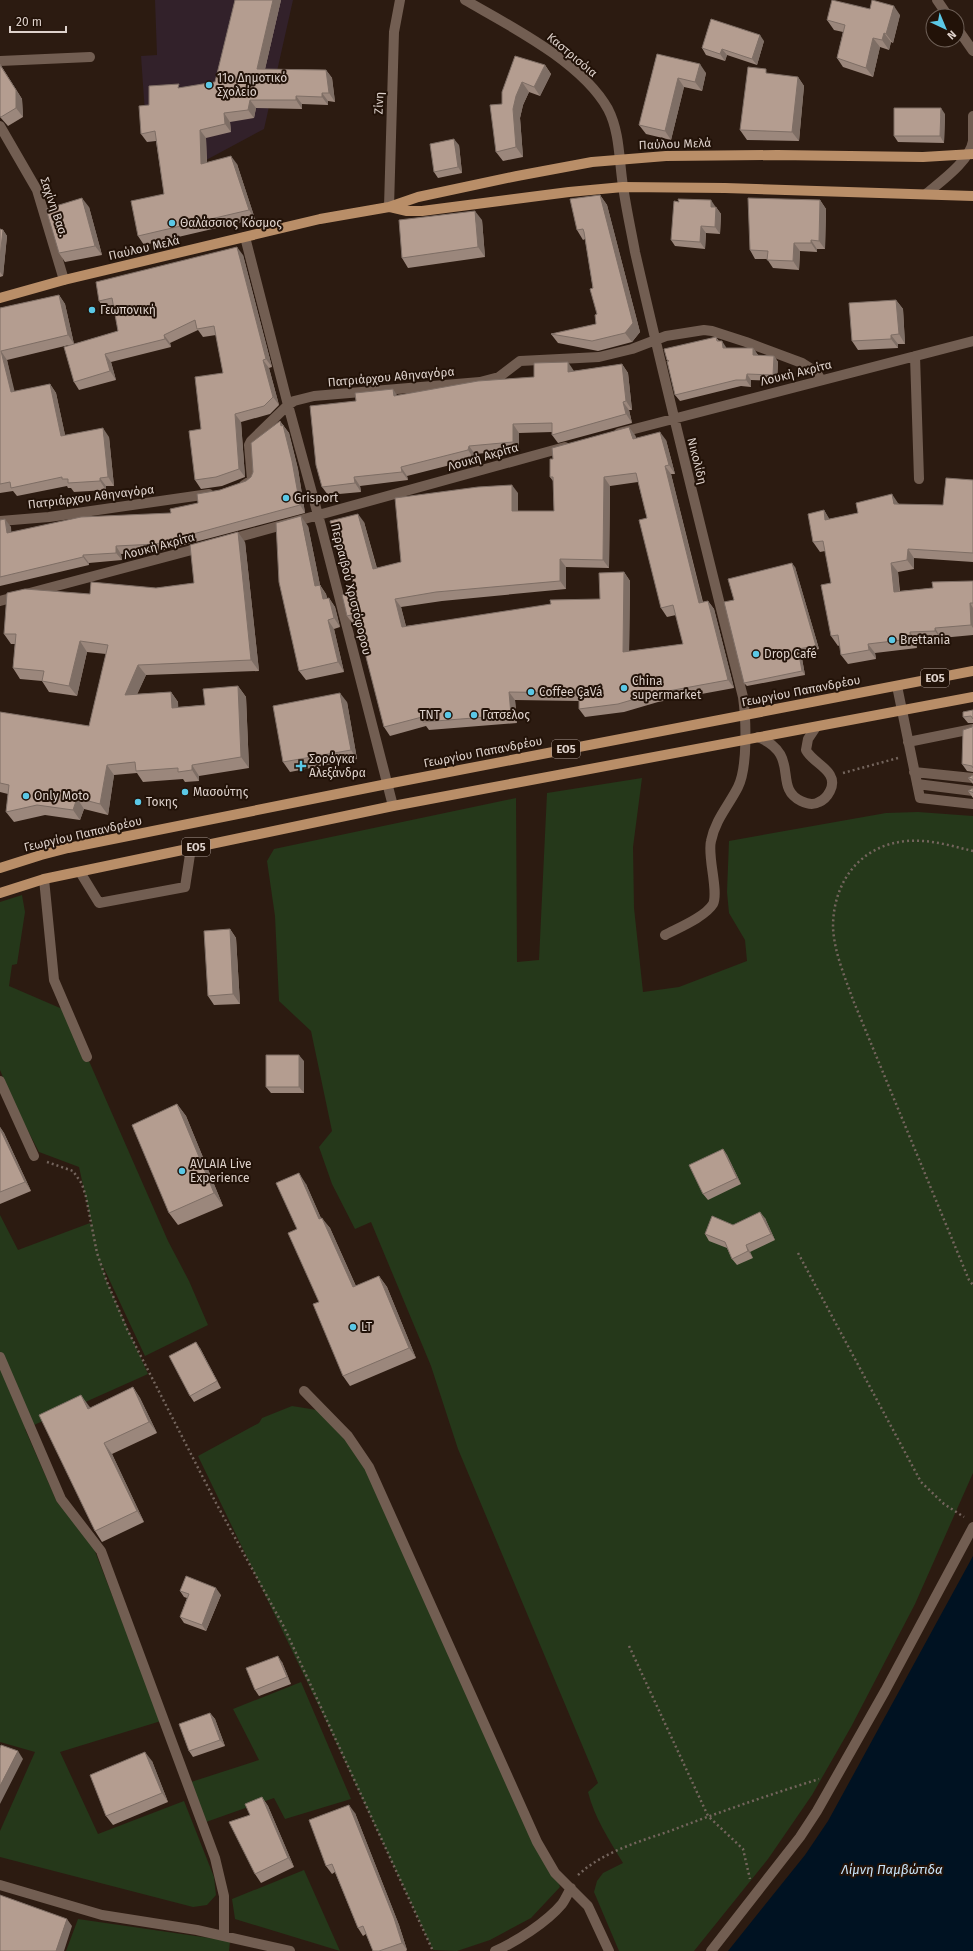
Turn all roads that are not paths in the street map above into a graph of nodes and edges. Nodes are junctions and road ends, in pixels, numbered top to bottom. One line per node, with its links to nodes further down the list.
1 (400, 0): 14 (street, Ζίνη)
2 (465, 0): 10 (street, Καστρισόια)
3 (965, 40): 4 (street)
4 (973, 51)
5 (90, 57): 6 (street)
6 (0, 61)
7 (973, 116): 9 (street)
8 (0, 126): 16 (street, Σαχίνη Βασ.)
9 (970, 154): 10 (main road, Παύλου Μελά); 12 (street)
10 (620, 159): 11 (street, Καστρισόια); 14 (main road, Παύλου Μελά)
11 (623, 187): 12 (main road, Παύλου Μελά); 14 (main road, Παύλου Μελά); 18 (street, Νικολίδη)
12 (926, 194): 13 (main road, Παύλου Μελά)
13 (973, 196)
14 (389, 207): 15 (main road, Παύλου Μελά)
15 (245, 238): 16 (main road, Παύλου Μελά); 22 (street, Περραιβού Χριστόφορου)
16 (64, 280): 17 (main road, Παύλου Μελά)
17 (0, 298)
18 (655, 341): 21 (street, Πατριάρχου Αθηναγόρα); 22 (street, Πατριάρχου Αθηναγόρα); 23 (street, Νικολίδη)
19 (973, 341): 20 (street, Λουκή Ακρίτα)
20 (915, 356): 21 (street, Λουκή Ακρίτα); 26 (street)
21 (822, 380): 23 (street, Λουκή Ακρίτα)
22 (288, 405): 27 (street, Πατριάρχου Αθηναγόρα); 29 (street, Περραιβού Χριστόφορου)
23 (673, 418): 24 (street, Λουκή Ακρίτα); 36 (street, Νικολίδη)
24 (605, 436)
25 (575, 445): 29 (street, Λουκή Ακρίτα)
26 (919, 479)
27 (235, 488)
28 (216, 493): 30 (street, Πατριάρχου Αθηναγόρα)
29 (318, 516): 31 (street, Λουκή Ακρίτα); 44 (street, Περραιβού Χριστόφορου)
30 (0, 520)
31 (0, 601)
32 (973, 671): 33 (main road, Γεωργίου Παπανδρέου / ΕΟ5)
33 (897, 686): 35 (street); 36 (main road, Γεωργίου Παπανδρέου / ΕΟ5)
34 (973, 697): 35 (main road, ΕΟ5)
35 (902, 710): 37 (main road, ΕΟ5); 41 (street)
36 (746, 715): 40 (street, Νικολίδη); 44 (main road, Γεωργίου Παπανδρέου / ΕΟ5)
37 (816, 727): 39 (main road, ΕΟ5); 39 (street)
38 (973, 730): 41 (street)
39 (758, 737): 40 (main road, ΕΟ5)
40 (745, 740): 48 (main road, ΕΟ5); 54 (street, Νικολίδη)
41 (908, 742): 42 (street)
42 (914, 772): 43 (street); 45 (street)
43 (973, 778)
44 (387, 784): 48 (street, Περραιβού Χριστόφορου); 50 (main road, Γεωργίου Παπανδρέου / ΕΟ5)
45 (917, 784): 46 (street); 47 (street)
46 (973, 791)
47 (973, 804)
48 (393, 806): 49 (main road, ΕΟ5)
49 (191, 848): 51 (main road, ΕΟ5); 51 (street)
50 (0, 868)
51 (80, 872): 52 (main road, ΕΟ5)
52 (44, 879): 53 (main road, ΕΟ5); 55 (street)
53 (0, 893)
54 (665, 935)
55 (88, 1057)
56 (0, 1081): 57 (street)
57 (34, 1156)
58 (0, 1357): 63 (street)
59 (304, 1391): 62 (street)
60 (971, 1524): 67 (street)
61 (0, 1885): 63 (street)
62 (571, 1888): 65 (street); 66 (street)
63 (224, 1936): 64 (street)
64 (290, 1951)
65 (495, 1951)
66 (609, 1951)
67 (710, 1951)

